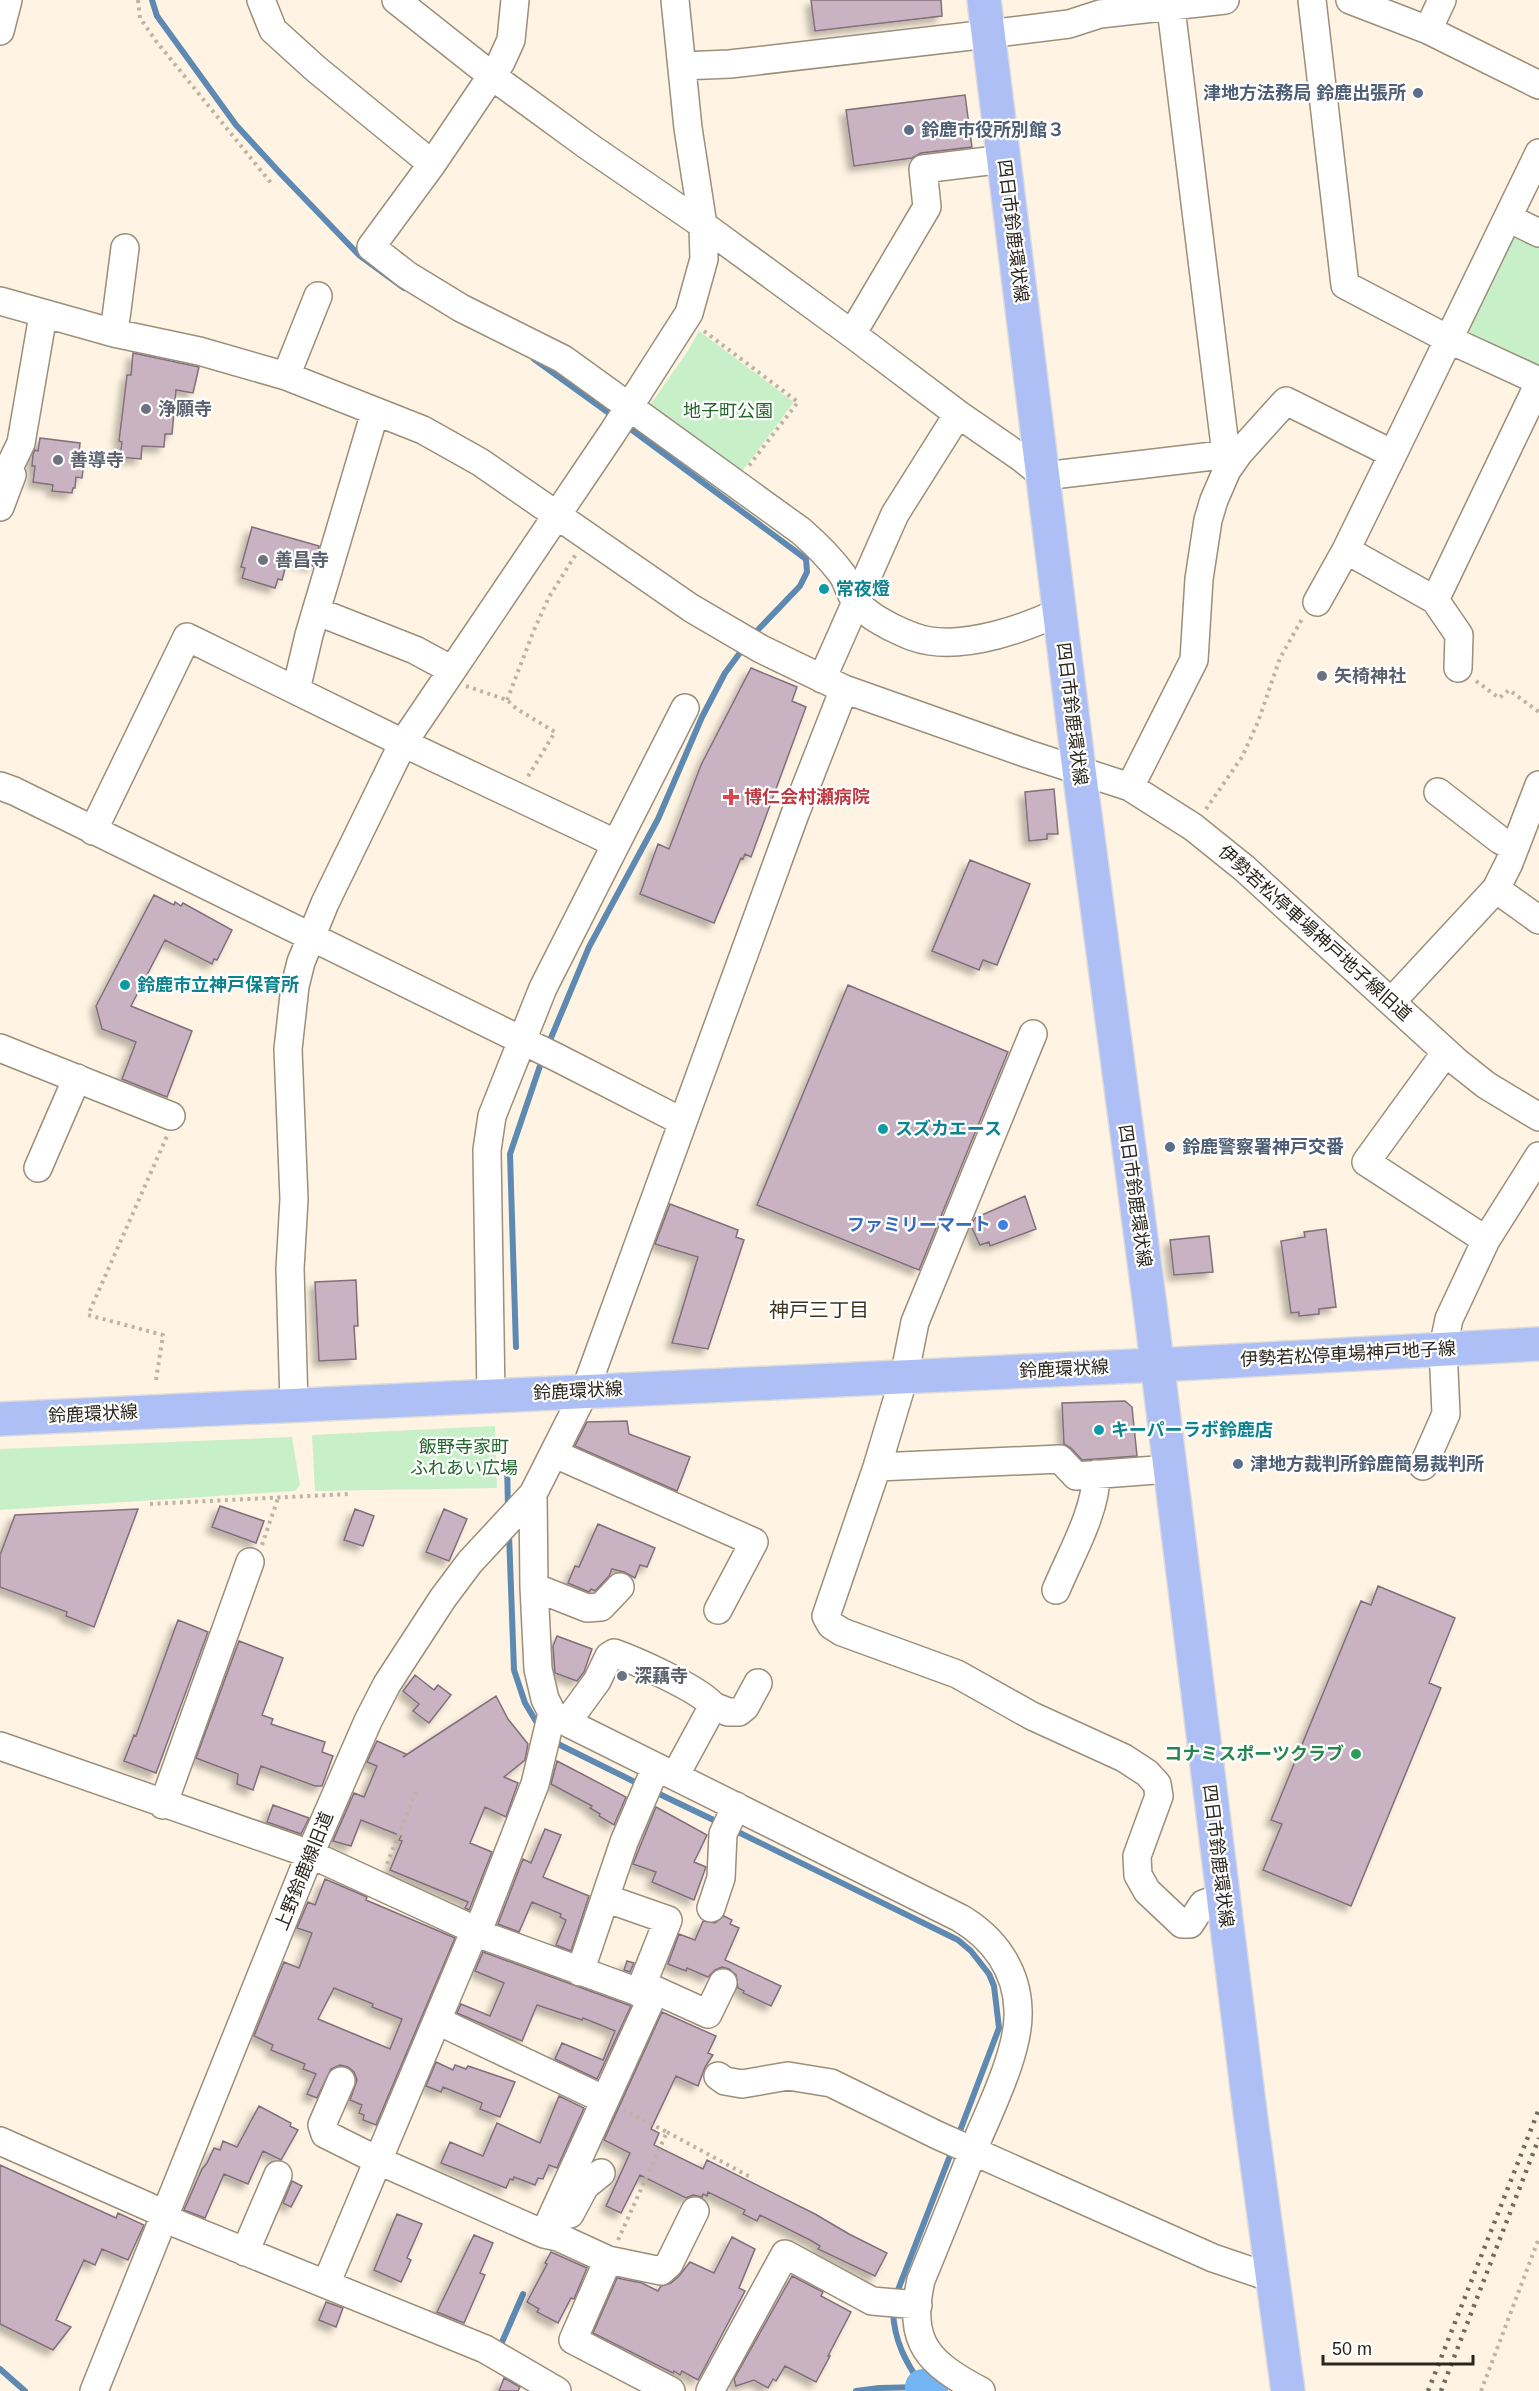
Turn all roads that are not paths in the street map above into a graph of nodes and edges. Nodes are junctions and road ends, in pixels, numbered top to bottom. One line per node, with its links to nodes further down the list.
1 (8, 0): 13 (street)
2 (261, 0): 20 (street)
3 (396, 0): 16 (street)
4 (514, 0): 16 (street)
5 (675, 0): 15 (street)
6 (984, 0): 14 (main road, 四日市鈴鹿環状線)
7 (1226, 0): 11 (street)
8 (1311, 0): 30 (street)
9 (1350, 0): 12 (street)
10 (1442, 0): 12 (street)
11 (1170, 3): 14 (street); 36 (street)
12 (1428, 30): 17 (street)
13 (0, 31)
14 (988, 34): 15 (street); 19 (main road, 四日市鈴鹿環状線)
15 (682, 66): 22 (street)
16 (492, 76): 20 (street); 22 (street)
17 (1539, 85)
18 (1539, 153): 21 (street)
19 (1004, 159): 29 (street); 38 (main road, 四日市鈴鹿環状線)
20 (432, 164): 35 (street)
21 (1508, 218): 23 (street); 30 (street)
22 (703, 225): 29 (street); 35 (street)
23 (1539, 233)
24 (125, 248): 28 (street)
25 (318, 296): 31 (street)
26 (0, 301): 27 (street, 伊勢若松停車場神戸地子線旧道)
27 (43, 315): 28 (street, 伊勢若松停車場神戸地子線旧道); 39 (street)
28 (114, 333): 31 (street, 伊勢若松停車場神戸地子線旧道)
29 (852, 333): 34 (street)
30 (1450, 340): 32 (street); 37 (street)
31 (286, 376): 33 (street, 伊勢若松停車場神戸地子線旧道)
32 (1539, 382): 42 (street)
33 (375, 412): 40 (street, 伊勢若松停車場神戸地子線旧道); 45 (street)
34 (958, 414): 38 (street); 43 (street, 上野鈴鹿線旧道)
35 (622, 416): 40 (street); 43 (street)
36 (1232, 453): 37 (street); 38 (street); 56 (street)
37 (1393, 454): 41 (street)
38 (1044, 477): 46 (main road, 四日市鈴鹿環状線)
39 (0, 507)
40 (556, 514): 48 (street); 49 (street, 伊勢若松停車場神戸地子線旧道)
41 (1346, 550): 42 (street); 44 (street)
42 (1435, 600): 47 (street)
43 (856, 602): 46 (street); 49 (street, 上野鈴鹿線旧道)
44 (1317, 602)
45 (316, 611): 48 (street); 50 (street)
46 (1059, 612): 53 (main road, 四日市鈴鹿環状線)
47 (1458, 668)
48 (449, 675): 52 (street)
49 (833, 684): 53 (street, 伊勢若松停車場神戸地子線旧道); 72 (street, 上野鈴鹿線旧道)
50 (296, 690): 52 (street); 58 (street)
51 (685, 708): 59 (street)
52 (403, 743): 59 (street); 63 (street)
53 (1079, 770): 56 (street, 伊勢若松停車場神戸地子線旧道); 78 (main road, 四日市鈴鹿環状線)
54 (1539, 785): 60 (street)
55 (0, 786): 58 (street)
56 (1130, 787): 64 (street, 伊勢若松停車場神戸地子線旧道)
57 (1438, 792): 60 (street)
58 (93, 831): 63 (street)
59 (615, 843): 66 (street)
60 (1514, 848): 61 (street)
61 (1496, 889): 62 (street); 64 (street)
62 (1539, 920)
63 (310, 937): 66 (street); 82 (street)
64 (1392, 1001): 68 (street, 伊勢若松停車場神戸地子線旧道)
65 (1033, 1034): 79 (street)
66 (527, 1042): 72 (street); 81 (street)
67 (0, 1048): 69 (street)
68 (1446, 1052): 71 (street, 伊勢若松停車場神戸地子線旧道); 75 (street)
69 (77, 1078): 70 (street); 74 (street)
70 (171, 1116)
71 (1539, 1117)
72 (683, 1122): 80 (street, 上野鈴鹿線旧道)
73 (1539, 1156): 75 (street)
74 (38, 1168)
75 (1486, 1240): 77 (street)
76 (1539, 1344): 77 (main road, 伊勢若松停車場神戸地子線)
77 (1443, 1348): 78 (main road, 伊勢若松停車場神戸地子線); 85 (street)
78 (1157, 1365): 79 (main road, 鈴鹿環状線); 87 (main road, 四日市鈴鹿環状線)
79 (904, 1377): 80 (main road, 鈴鹿環状線); 86 (street)
80 (585, 1391): 81 (main road, 鈴鹿環状線); 84 (street, 上野鈴鹿線旧道)
81 (491, 1396): 82 (main road, 鈴鹿環状線)
82 (294, 1404): 83 (main road, 鈴鹿環状線)
83 (0, 1419)
84 (555, 1454): 89 (street, 上野鈴鹿線旧道); 94 (street)
85 (1423, 1466)
86 (877, 1467): 88 (street); 103 (street)
87 (1169, 1469): 88 (street); 103 (main road, 四日市鈴鹿環状線)
88 (1096, 1474): 93 (street)
89 (528, 1501): 91 (street); 102 (street, 上野鈴鹿線旧道)
90 (250, 1562): 100 (street)
91 (534, 1587): 92 (street); 97 (street)
92 (620, 1587)
93 (1056, 1590)
94 (718, 1610)
95 (758, 1683): 96 (street)
96 (713, 1706): 97 (street); 99 (street)
97 (556, 1719): 99 (street); 106 (street)
98 (0, 1746): 100 (street)
99 (656, 1779): 101 (street); 104 (street)
100 (163, 1805): 102 (street)
101 (730, 1817): 105 (street); 115 (street)
102 (310, 1854): 106 (street); 120 (street, 上野鈴鹿線旧道)
103 (1223, 1897): 124 (main road, 四日市鈴鹿環状線)
104 (605, 1898): 107 (street); 109 (street)
105 (711, 1908)
106 (476, 1930): 107 (street); 110 (street)
107 (580, 1972): 109 (street)
108 (723, 1983): 109 (street)
109 (645, 1995): 113 (street)
110 (438, 2021): 113 (street); 116 (street)
111 (718, 2076): 115 (street)
112 (341, 2081): 116 (street)
113 (605, 2100): 121 (street)
114 (0, 2141): 120 (street)
115 (969, 2149): 124 (street); 126 (street)
116 (379, 2161): 121 (street); 125 (street)
117 (601, 2174): 121 (street)
118 (278, 2175): 122 (street)
119 (695, 2211): 123 (street)
120 (164, 2216): 122 (street); 129 (street, 上野鈴鹿線旧道)
121 (551, 2235): 123 (street)
122 (245, 2252): 125 (street)
123 (608, 2260): 131 (street)
124 (1272, 2278): 132 (main road, 四日市鈴鹿環状線)
125 (326, 2284): 130 (street)
126 (913, 2305): 127 (street); 128 (street)
127 (716, 2389)
128 (968, 2389)
129 (94, 2391)
130 (557, 2391)
131 (671, 2391)
132 (1288, 2391)

